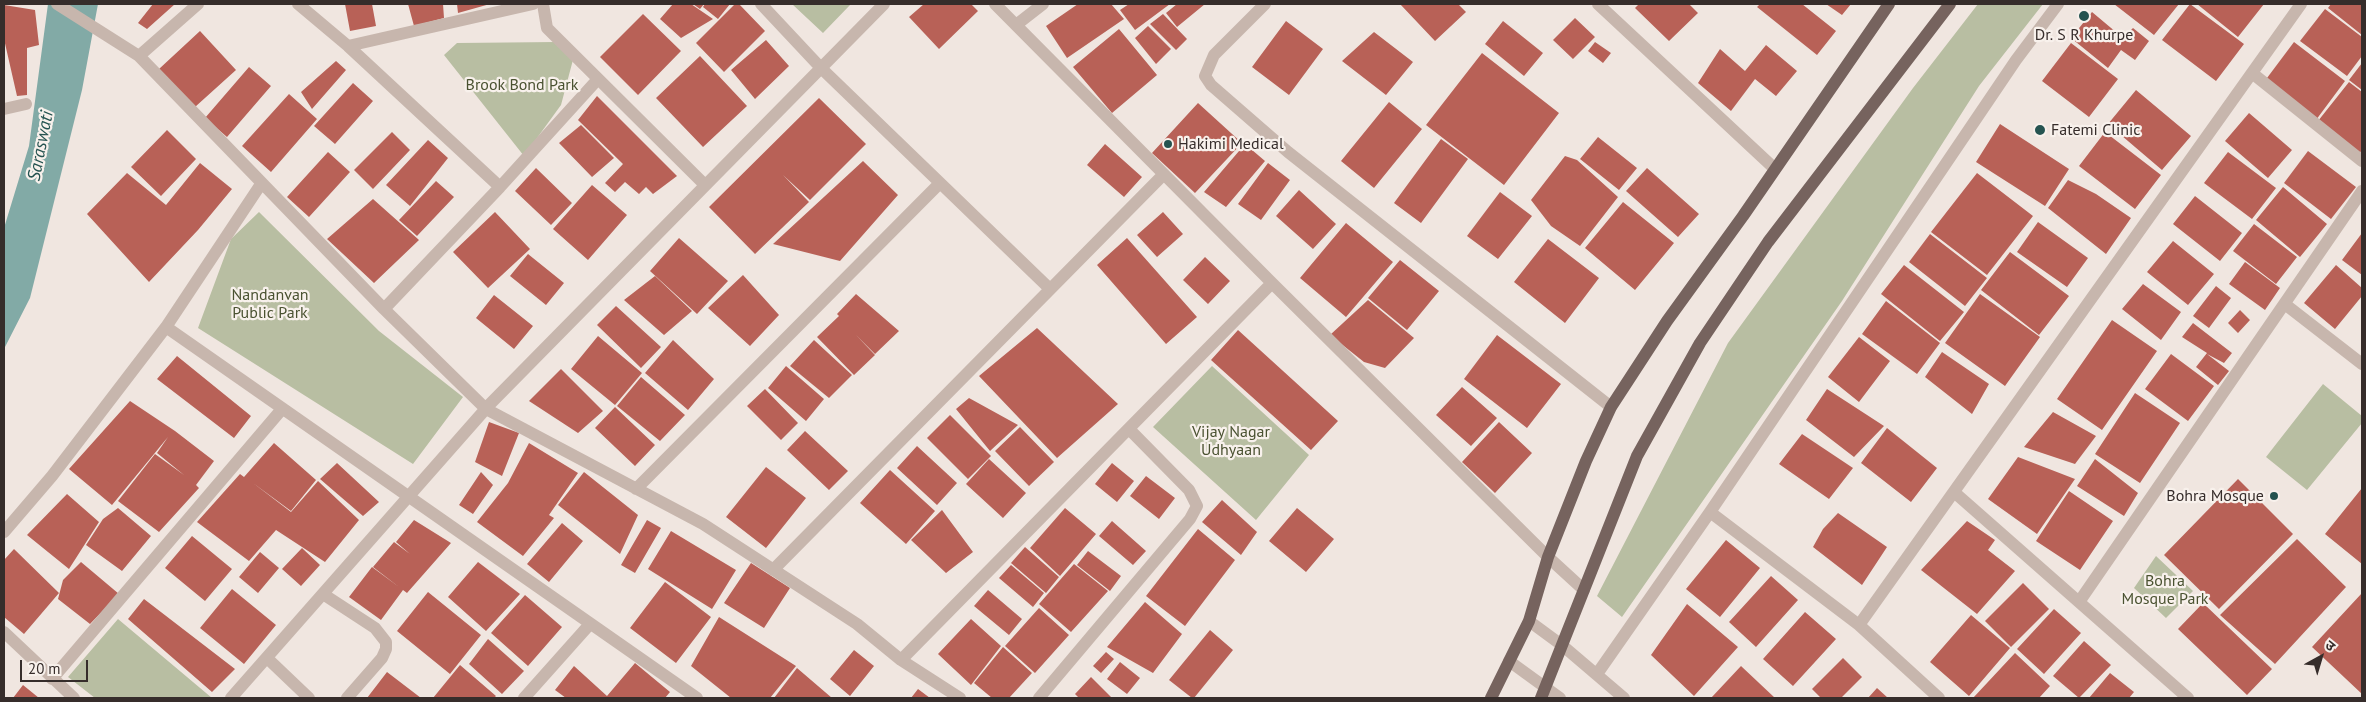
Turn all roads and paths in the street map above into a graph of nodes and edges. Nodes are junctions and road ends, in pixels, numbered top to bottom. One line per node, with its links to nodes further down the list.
1 (56, 4): 19 (street)
2 (198, 4): 19 (street)
3 (298, 4): 18 (street)
4 (533, 4): 18 (street)
5 (543, 4): 22 (street)
6 (761, 4): 20 (street)
7 (884, 4): 20 (street)
8 (995, 4): 17 (street)
9 (1043, 4): 17 (street)
10 (1265, 4): 39 (street)
11 (1598, 4): 16 (street)
12 (1889, 4): 26 (main road)
13 (1950, 4): 50 (main road)
14 (2058, 4): 46 (street)
15 (2301, 4): 21 (street)
16 (1612, 8): 26 (street)
17 (1016, 25): 27 (street)
18 (348, 46): 31 (street)
19 (139, 56): 29 (street)
20 (821, 68): 28 (street); 30 (street)
21 (2252, 73): 25 (street); 44 (street)
22 (598, 79): 30 (street); 31 (street)
23 (26, 104): 24 (street)
24 (4, 108)
25 (2362, 161)
26 (1775, 169): 39 (main road)
27 (1164, 174): 33 (street); 34 (street)
28 (940, 183): 34 (street); 43 (street)
29 (261, 184): 36 (street); 37 (street)
30 (705, 185): 41 (street)
31 (500, 187): 36 (street)
32 (2362, 191): 35 (street)
33 (1272, 283): 42 (street); 48 (street)
34 (1050, 289): 49 (street)
35 (2286, 305): 38 (street); 52 (street)
36 (384, 309): 41 (street)
37 (166, 327): 40 (street); 47 (street)
38 (2362, 364)
39 (1611, 407): 48 (main road)
40 (282, 409): 45 (street); 62 (street)
41 (486, 409): 43 (street); 45 (street)
42 (1129, 429): 59 (street); 71 (street)
43 (636, 489): 49 (street)
44 (1954, 492): 52 (street); 55 (street)
45 (408, 498): 51 (street); 54 (street)
46 (1710, 512): 55 (street); 61 (street)
47 (4, 532)
48 (1548, 557): 50 (street); 53 (main road)
49 (773, 570): 59 (street)
50 (1584, 590): 57 (main road)
51 (323, 594): 58 (street); 68 (street)
52 (2079, 602): 76 (street)
53 (1529, 621): 57 (street); 60 (main road)
54 (590, 624): 64 (street); 69 (street)
55 (1859, 625): 75 (street)
56 (4, 632): 62 (street)
57 (1563, 646): 61 (street); 63 (main road)
58 (267, 658): 66 (street); 67 (street)
59 (901, 660): 70 (street)
60 (1509, 662): 63 (street); 72 (main road)
61 (1597, 674): 74 (street)
62 (52, 679): 65 (street)
63 (1544, 693): 73 (street)
64 (691, 697)
65 (74, 698)
66 (231, 698)
67 (309, 698)
68 (347, 698)
69 (524, 698)
70 (960, 698)
71 (1039, 698)
72 (1491, 698)
73 (1560, 698)
74 (1624, 698)
75 (1939, 698)
76 (2188, 698)

